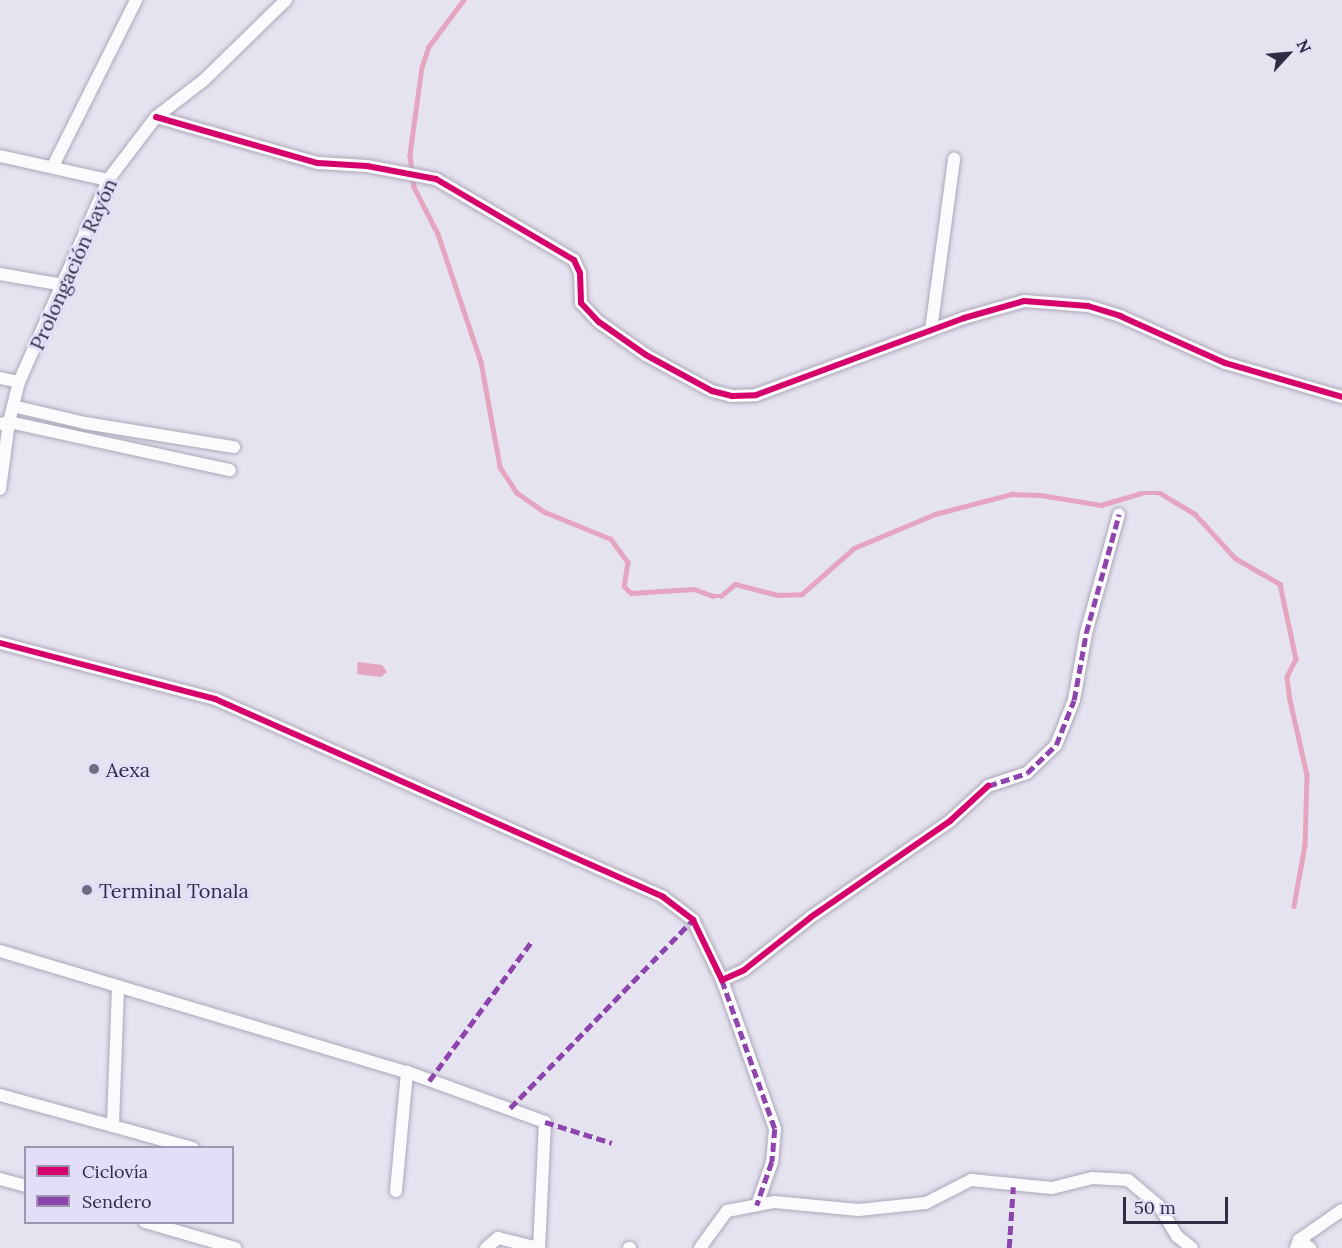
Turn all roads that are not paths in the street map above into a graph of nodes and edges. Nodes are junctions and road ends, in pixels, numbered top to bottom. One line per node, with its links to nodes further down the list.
1 (136, 0): 6 (street)
2 (286, 0): 3 (street, Prolongación Rayón)
3 (156, 117): 7 (street, Prolongación Rayón); 10 (street)
4 (0, 156): 6 (street)
5 (954, 159): 10 (street)
6 (52, 166): 7 (street)
7 (108, 180): 9 (street, Prolongación Rayón)
8 (0, 274): 9 (street)
9 (64, 285): 12 (street, Prolongación Rayón)
10 (931, 330): 13 (street)
11 (0, 378): 12 (street)
12 (19, 382): 14 (street, Prolongación Rayón)
13 (1342, 397)
14 (13, 406): 15 (street, Prolongación Rayón); 16 (street)
15 (4, 423): 17 (street); 20 (street, Prolongación Rayón)
16 (85, 423): 17 (street); 18 (street)
17 (82, 437): 19 (street)
18 (234, 447)
19 (230, 470)
20 (0, 489)
21 (1119, 514): 24 (street)
22 (0, 643): 24 (street)
23 (0, 951): 25 (street)
24 (722, 980): 33 (street)
25 (118, 986): 26 (street); 28 (street)
26 (407, 1072): 32 (street); 39 (street)
27 (0, 1095): 28 (street)
28 (113, 1124): 29 (street)
29 (186, 1146)
30 (0, 1179): 31 (street)
31 (24, 1185)
32 (396, 1191)
33 (757, 1205): 40 (street); 41 (street)
34 (1342, 1210): 36 (street)
35 (152, 1224): 37 (street)
36 (1297, 1244): 42 (street)
37 (235, 1248)
38 (486, 1248): 39 (street)
39 (539, 1248)
40 (700, 1248)
41 (1192, 1248)
42 (1310, 1248)

